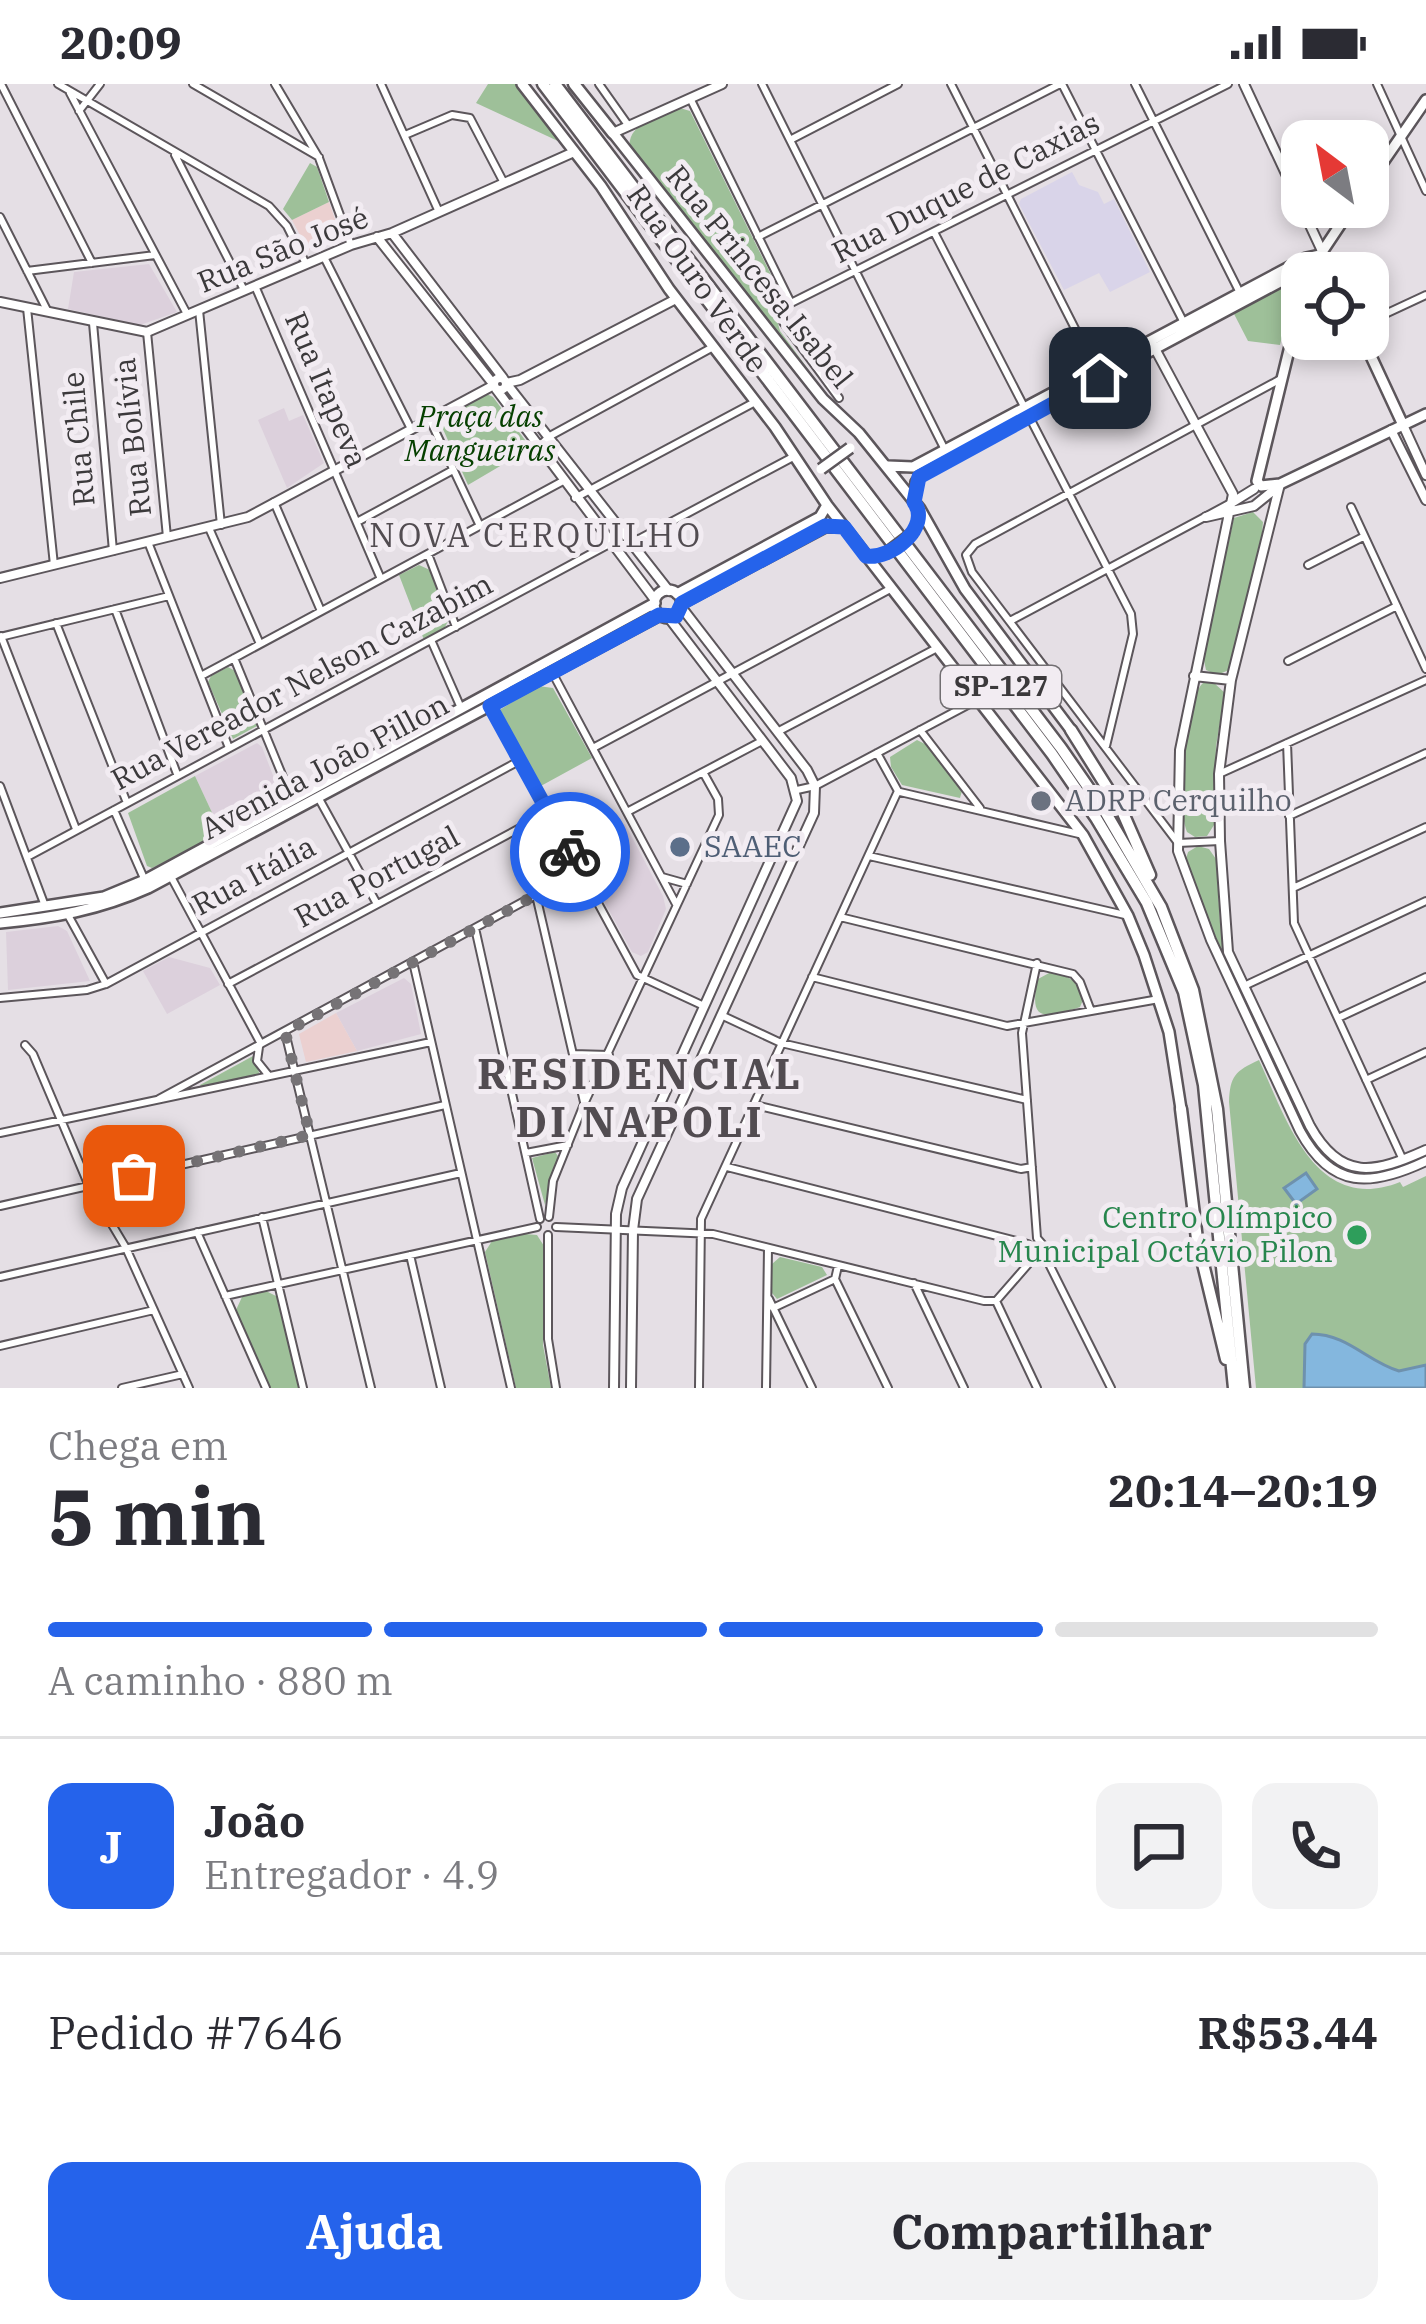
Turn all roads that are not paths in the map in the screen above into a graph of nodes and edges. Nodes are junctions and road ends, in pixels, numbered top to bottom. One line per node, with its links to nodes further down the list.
1 (1, 84): 51 (street)
2 (100, 84): 23 (street)
3 (193, 84): 36 (street)
4 (275, 84): 36 (street)
5 (381, 84): 29 (street)
6 (522, 84): 34 (main road, Rua Ouro Verde)
7 (543, 84): 316 (highway, SP-127)
8 (555, 84): 208 (highway, SP-127)
9 (574, 84): 28 (highway)
10 (599, 84): 26 (street)
11 (722, 84): 21 (street)
12 (762, 84): 31 (street)
13 (898, 84): 31 (street)
14 (951, 84): 27 (street)
15 (1061, 84): 27 (street); 33 (street)
16 (1135, 84): 25 (street)
17 (1228, 84): 25 (street, Rua Duque de Caxias)
18 (1244, 84): 48 (street)
19 (1377, 84): 30 (street)
20 (64, 86): 23 (street); 24 (street)
21 (690, 98): 26 (street); 46 (street)
22 (1426, 100): 30 (main road)
23 (89, 103): 24 (street); 32 (street)
24 (80, 111): 49 (street)
25 (1154, 121): 33 (street, Rua Duque de Caxias); 59 (street)
26 (628, 126): 28 (street)
27 (973, 128): 39 (street); 40 (street)
28 (613, 133): 91 (main road, Rua Princesa Isabel)
29 (405, 135): 37 (street); 41 (street)
30 (1401, 136): 35 (main road); 38 (street)
31 (790, 140): 40 (street)
32 (173, 151): 52 (street); 58 (street)
33 (1095, 151): 39 (street, Rua Duque de Caxias); 70 (street)
34 (574, 152): 37 (street, Rua São José); 61 (main road, Rua Ouro Verde)
35 (1389, 153)
36 (320, 158): 47 (street)
37 (504, 183): 41 (street, Rua São José)
38 (1426, 191)
39 (1007, 195): 44 (street, Rua Duque de Caxias); 76 (street)
40 (823, 205): 46 (street); 54 (street)
41 (440, 212): 43 (street, Rua São José)
42 (0, 217): 53 (street)
43 (397, 231): 45 (street, Rua São José); 78 (street)
44 (934, 232): 54 (street, Rua Duque de Caxias); 82 (street)
45 (377, 237): 47 (street, Rua São José); 79 (street)
46 (758, 237): 63 (street)
47 (351, 245): 50 (street, Rua São José)
48 (1317, 252)
49 (155, 255): 51 (street); 68 (street)
50 (324, 256): 52 (street, Rua São José); 88 (street)
51 (92, 263): 53 (street)
52 (306, 264): 57 (street, Rua São José)
53 (27, 271): 67 (street)
54 (856, 271): 63 (street, Rua Duque de Caxias); 93 (street)
55 (1281, 276): 59 (main road)
56 (1281, 281): 72 (main road)
57 (255, 286): 58 (street, Rua São José); 96 (street, Rua Itapeva)
58 (244, 290): 65 (street, Rua São José)
59 (1240, 293): 70 (main road)
60 (1426, 295): 66 (street)
61 (676, 299): 73 (main road, Rua Ouro Verde); 78 (street)
62 (0, 302): 64 (street)
63 (791, 304): 80 (street, Rua Princesa Isabel)
64 (27, 308): 67 (street); 129 (street)
65 (199, 310): 68 (street, Rua São José); 116 (street)
66 (1389, 312)
67 (49, 313): 69 (street)
68 (188, 315): 71 (street, Rua São José)
69 (93, 323): 71 (street); 126 (street, Rua Chile)
70 (1184, 323): 72 (main road)
71 (147, 332): 122 (street, Rua Bolívia)
72 (1153, 345): 76 (main road); 86 (street)
73 (713, 347): 81 (main road, Rua Ouro Verde); 90 (street)
74 (1285, 360): 77 (main road)
75 (1373, 360): 83 (main road)
76 (1098, 374): 82 (main road)
77 (1279, 380): 86 (street); 101 (main road)
78 (505, 381): 79 (street); 90 (street)
79 (495, 387): 85 (street); 92 (street)
80 (838, 398)
81 (755, 401): 94 (main road, Rua Ouro Verde); 103 (street)
82 (1027, 412): 93 (main road); 104 (street); 110 (main road)
83 (1397, 413): 87 (main road); 89 (main road)
84 (1426, 414): 87 (main road)
85 (428, 417): 88 (street); 97 (street)
86 (1197, 424): 104 (street); 111 (street)
87 (1403, 425): 89 (main road); 98 (street)
88 (410, 428): 96 (street)
89 (1390, 431): 100 (main road); 107 (street)
90 (550, 436): 92 (street); 103 (street)
91 (872, 447): 95 (main road); 102 (main road, bridge)
92 (537, 448): 99 (street)
93 (945, 449): 95 (main road)
94 (794, 457): 102 (main road, Rua Ouro Verde); 124 (street, Rua Vereador Nelson Cazabim)
95 (886, 466): 110 (main road)
96 (334, 469): 108 (street); 115 (street, Rua Itapeva)
97 (453, 470): 115 (street); 117 (street)
98 (1426, 475)
99 (562, 482): 105 (street); 117 (street)
100 (1280, 484): 101 (main road); 106 (street); 114 (street)
101 (1256, 485): 106 (street); 111 (street)
102 (814, 487): 109 (main road, Rua Ouro Verde)
103 (591, 489): 105 (street); 124 (street)
104 (1070, 493): 131 (street); 142 (street)
105 (575, 498): 125 (street)
106 (1265, 499): 111 (street); 114 (street)
107 (1426, 500)
108 (274, 502): 116 (street); 140 (street)
109 (827, 505): 118 (main road); 136 (main road)
110 (917, 505): 128 (main road, bridge); 164 (main road)
111 (1231, 507): 113 (street); 120 (street)
112 (1351, 507): 121 (street)
113 (1206, 517): 120 (street); 131 (street)
114 (1269, 519): 156 (street)
115 (357, 522): 133 (street, Rua Itapeva)
116 (220, 525): 119 (street)
117 (480, 526): 127 (street)
118 (844, 527): 128 (main road); 136 (main road)
119 (209, 528): 122 (street); 147 (street)
120 (1226, 534): 155 (street)
121 (1364, 536): 130 (street); 138 (street)
122 (167, 538): 123 (street)
123 (148, 542): 126 (street); 135 (street)
124 (632, 542): 125 (street, Rua Vereador Nelson Cazabim); 136 (street)
125 (611, 543): 137 (street); 144 (street, Rua Vereador Nelson Cazabim)
126 (113, 551): 129 (street)
127 (428, 554): 133 (street); 144 (street)
128 (866, 556): 134 (main road)
129 (54, 565): 132 (street)
130 (1308, 566)
131 (1111, 569): 142 (street); 168 (street)
132 (0, 578)
133 (381, 579): 140 (street)
134 (892, 588): 148 (main road); 153 (street)
135 (170, 596): 139 (street); 154 (street)
136 (678, 599): 137 (main road, Avenida João Pillon); 141 (main road, Avenida João Pillon); 153 (street)
137 (655, 602): 141 (main road); 151 (main road, Avenida João Pillon)
138 (1397, 606): 150 (street); 152 (street)
139 (115, 609): 143 (street); 176 (street)
140 (321, 611): 147 (street)
141 (664, 617): 151 (main road, Avenida João Pillon); 158 (street)
142 (1010, 621): 168 (street)
143 (56, 623): 145 (street); 183 (street)
144 (456, 626): 146 (street, Rua Vereador Nelson Cazabim)
145 (1, 636): 191 (street)
146 (431, 640): 161 (street); 162 (street, Rua Vereador Nelson Cazabim)
147 (260, 644): 149 (street)
148 (940, 646): 159 (main road); 165 (street)
149 (234, 658): 154 (street); 162 (street)
150 (1288, 661)
151 (550, 669): 160 (main road, Avenida João Pillon); 161 (main road, Avenida João Pillon); 170 (street)
152 (1426, 669)
153 (733, 674): 158 (street); 165 (street)
154 (201, 676): 169 (street)
155 (1194, 676): 156 (street); 194 (street)
156 (1231, 680): 175 (street)
157 (1426, 680): 167 (street)
158 (717, 682): 166 (street); 170 (street)
159 (980, 698): 163 (street); 192 (main road)
160 (490, 706): 161 (main road, Avenida João Pillon); 173 (street)
161 (464, 715): 181 (main road, Avenida João Pillon)
162 (263, 730): 169 (street, Rua Vereador Nelson Cazabim); 184 (street)
163 (920, 730): 171 (street); 185 (street)
164 (1072, 730): 208 (highway)
165 (777, 732): 178 (street)
166 (762, 741): 174 (street); 179 (street)
167 (1287, 743): 175 (street); 189 (street)
168 (1106, 747): 194 (street)
169 (229, 748): 176 (street, Rua Vereador Nelson Cazabim)
170 (593, 748): 187 (street)
171 (877, 753): 178 (street); 180 (street)
172 (1426, 753): 189 (street)
173 (519, 761): 188 (street); 195 (street, Rua Itália)
174 (703, 772): 187 (street); 202 (street)
175 (1219, 774): 193 (street)
176 (177, 776): 183 (street, Rua Vereador Nelson Cazabim)
177 (0, 786): 182 (street)
178 (815, 786): 179 (street); 227 (street)
179 (797, 790): 225 (street)
180 (898, 791): 185 (street); 196 (street)
181 (316, 794): 184 (main road, Avenida João Pillon); 195 (street)
182 (2, 796): 197 (street)
183 (127, 803): 186 (street, Rua Vereador Nelson Cazabim)
184 (295, 806): 199 (main road, Avenida João Pillon)
185 (980, 808): 192 (street)
186 (114, 810): 191 (street, Rua Vereador Nelson Cazabim); 201 (street)
187 (627, 812): 200 (street)
188 (548, 813): 198 (street); 206 (street, Rua Portugal)
189 (1288, 816): 203 (street)
190 (1426, 827): 203 (street)
191 (77, 830): 197 (street, Rua Vereador Nelson Cazabim)
192 (1083, 835): 212 (main road)
193 (1220, 841): 194 (street); 226 (street)
194 (1178, 843): 226 (street)
195 (349, 853): 206 (street); 216 (street, Rua Itália)
196 (868, 856): 212 (street); 213 (street)
197 (27, 857): 209 (street)
198 (580, 871): 204 (street); 222 (street)
199 (168, 873): 201 (main road, Avenida João Pillon); 216 (street)
200 (662, 877): 202 (street); 207 (street)
201 (146, 884): 209 (main road, Avenida João Pillon); 211 (main road, Avenida João Pillon)
202 (687, 884): 207 (street)
203 (1291, 889): 217 (street)
204 (536, 895): 215 (street); 243 (street)
205 (1426, 901): 217 (street)
206 (377, 904): 224 (street, Rua Portugal)
207 (677, 906): 222 (street)
208 (1161, 907): 317 (highway, SP-127)
209 (49, 911): 210 (main road, Avenida João Pillon); 211 (main road, Avenida João Pillon); 214 (main road, Avenida João Pillon)
210 (0, 913)
211 (68, 915): 223 (street)
212 (1128, 916): 229 (main road)
213 (840, 917): 219 (street); 220 (street)
214 (0, 923)
215 (475, 928): 218 (street); 260 (street)
216 (200, 932): 223 (street, Rua Itália); 224 (street)
217 (1309, 956): 226 (street); 233 (street)
218 (413, 962): 236 (street); 238 (street)
219 (1036, 963): 231 (street); 234 (street)
220 (812, 977): 234 (street); 240 (street)
221 (1426, 977): 233 (street)
222 (644, 978): 230 (street); 244 (street)
223 (106, 984): 228 (street, Rua Itália)
224 (228, 984): 239 (street)
225 (716, 984): 227 (street); 230 (street)
226 (1239, 988): 262 (street)
227 (732, 991): 232 (street)
228 (0, 998)
229 (1159, 999): 231 (street); 254 (main road)
230 (705, 1006): 235 (street)
231 (1091, 1011): 234 (street)
232 (721, 1015): 237 (street); 240 (street)
233 (1337, 1018): 248 (street)
234 (1024, 1023): 250 (street)
235 (695, 1028): 237 (street); 272 (street)
236 (285, 1032): 239 (street); 245 (street)
237 (712, 1035): 273 (street)
238 (431, 1042): 246 (street); 252 (street)
239 (264, 1043): 245 (street); 247 (street); 249 (street)
240 (782, 1043): 250 (street); 253 (street)
241 (25, 1045): 255 (street)
242 (1426, 1052): 248 (street)
243 (573, 1054): 244 (street); 251 (street)
244 (609, 1055): 251 (street)
245 (290, 1056): 246 (street); 247 (street)
246 (294, 1072): 247 (street); 257 (street)
247 (276, 1076): 249 (street)
248 (1366, 1079): 262 (street)
249 (159, 1099): 255 (street)
250 (1027, 1100): 264 (street)
251 (584, 1104): 258 (street)
252 (446, 1105): 257 (street); 265 (street)
253 (755, 1106): 263 (street); 264 (street)
254 (1181, 1108): 316 (highway)
255 (59, 1120): 256 (street); 266 (street)
256 (0, 1133)
257 (310, 1135): 266 (street); 267 (street)
258 (568, 1145): 260 (street); 270 (street)
259 (1426, 1150): 262 (street)
260 (526, 1153): 270 (street)
261 (1426, 1161): 262 (street)
262 (1406, 1165)
263 (727, 1167): 275 (street); 279 (street)
264 (1032, 1167): 277 (street)
265 (461, 1173): 267 (street); 278 (street)
266 (89, 1186): 268 (street); 281 (street)
267 (327, 1203): 269 (street); 285 (street)
268 (0, 1207)
269 (262, 1217): 274 (street); 289 (street)
270 (542, 1221): 271 (street); 276 (street); 278 (street)
271 (556, 1227): 272 (street); 276 (street)
272 (615, 1230): 273 (street); 307 (street)
273 (633, 1230): 275 (street); 308 (street)
274 (196, 1232): 281 (street); 290 (street)
275 (701, 1234): 280 (street); 309 (street)
276 (548, 1235): 306 (street)
277 (1037, 1238): 279 (street); 282 (street)
278 (477, 1240): 283 (street); 305 (street)
279 (1028, 1244): 282 (street)
280 (768, 1247): 284 (street); 291 (street)
281 (126, 1248): 286 (street); 294 (street)
282 (1039, 1253): 292 (street); 315 (street)
283 (410, 1255): 285 (street); 304 (street)
284 (838, 1264): 287 (street); 288 (street)
285 (344, 1270): 289 (street); 303 (street)
286 (0, 1277)
287 (835, 1279): 293 (street); 312 (street)
288 (914, 1283): 292 (street); 313 (street)
289 (278, 1285): 290 (street); 302 (street)
290 (225, 1296): 301 (street)
291 (767, 1296): 293 (street); 296 (street)
292 (996, 1300): 314 (street)
293 (773, 1307): 295 (street)
294 (154, 1310): 297 (street); 298 (street)
295 (787, 1336): 296 (street); 311 (street)
296 (767, 1342): 310 (street)
297 (0, 1346)
298 (183, 1374): 299 (street); 300 (street)
299 (122, 1388)
300 (189, 1388)
301 (266, 1388)
302 (303, 1388)
303 (370, 1388)
304 (442, 1388)
305 (512, 1388)
306 (556, 1388)
307 (614, 1388)
308 (632, 1388)
309 (699, 1388)
310 (766, 1388)
311 (812, 1388)
312 (887, 1388)
313 (964, 1388)
314 (1037, 1388)
315 (1111, 1388)
316 (1234, 1388)
317 (1244, 1388)

